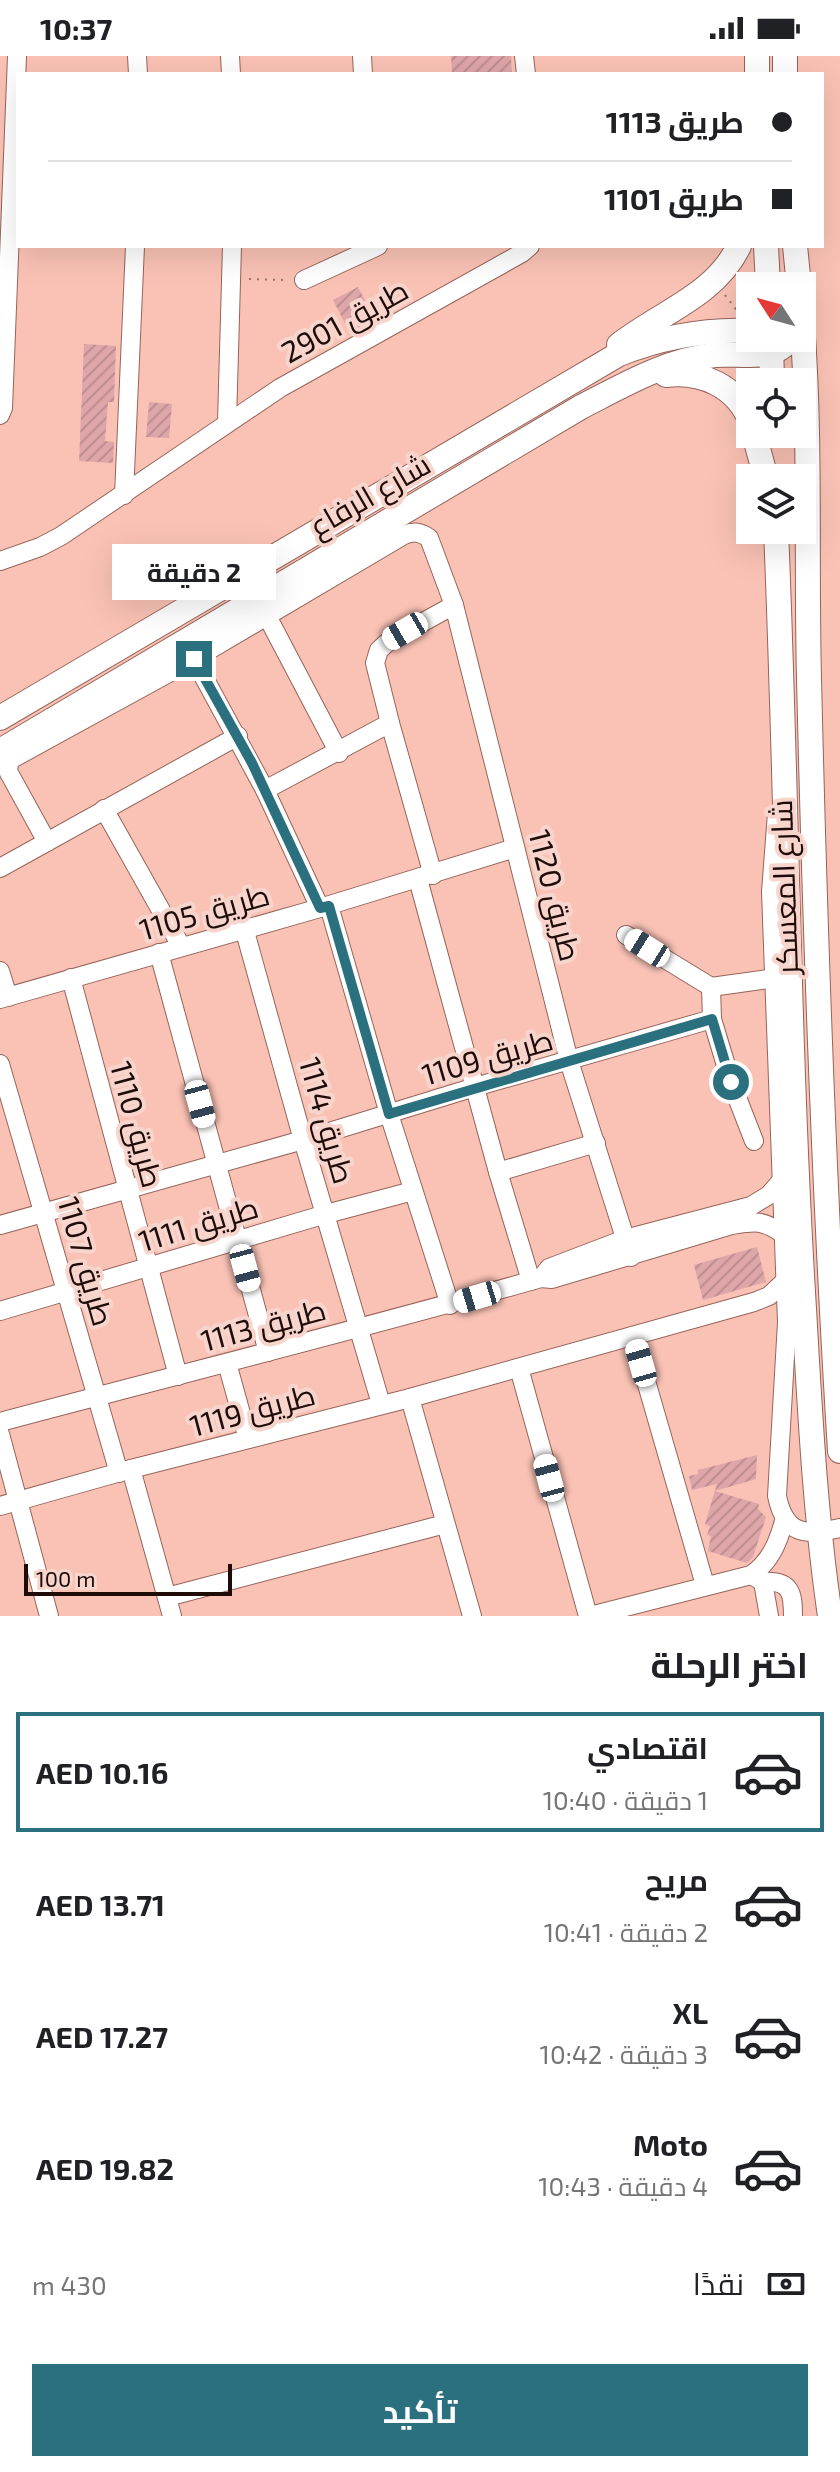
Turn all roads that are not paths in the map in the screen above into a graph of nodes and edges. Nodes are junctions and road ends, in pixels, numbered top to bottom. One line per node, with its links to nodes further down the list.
1 (17, 56): 2 (street)
2 (6, 170): 19 (street)
3 (135, 248): 21 (street)
4 (232, 248): 20 (street, طريق 2901)
5 (374, 248): 12 (street)
6 (528, 248): 20 (street, طريق 2901)
7 (738, 248): 16 (main road)
8 (766, 248): 10 (main road)
9 (795, 248): 11 (main road)
10 (767, 272)
11 (798, 272)
12 (304, 280)
13 (736, 331): 16 (main road, شارع الرفاع)
14 (736, 350): 17 (main road, شارع الرفاع)
15 (805, 352): 28 (main road, شارع المعسكر)
16 (596, 366): 29 (main road, شارع الرفاع)
17 (625, 385): 18 (main road); 32 (main road, شارع الرفاع)
18 (736, 399)
19 (0, 415)
20 (227, 422): 21 (street, طريق 2901)
21 (124, 495): 24 (street, طريق 2901)
22 (776, 544): 34 (main road, شارع المعسكر)
23 (796, 544): 28 (main road)
24 (0, 561)
25 (454, 605): 26 (street, طريق 1120); 30 (street); 38 (street, طريق 1120)
26 (267, 616): 27 (street); 33 (street)
27 (194, 659): 31 (street); 37 (street)
28 (809, 674): 90 (main road, شارع المعسكر)
29 (0, 718)
30 (390, 723): 33 (street); 40 (street)
31 (238, 736): 35 (street); 36 (street)
32 (0, 751)
33 (339, 753): 35 (street)
34 (783, 763): 48 (street); 95 (main road, شارع المعسكر)
35 (265, 790): 41 (street)
36 (104, 809): 37 (street); 44 (street)
37 (47, 842): 39 (street)
38 (515, 848): 40 (street, طريق 1105); 52 (street, طريق 1120)
39 (0, 868)
40 (426, 877): 41 (street, طريق 1105); 54 (street)
41 (324, 907): 42 (street, طريق 1105); 55 (street)
42 (244, 928): 44 (street, طريق 1105); 56 (street, طريق 1114)
43 (626, 935): 49 (street)
44 (181, 946): 45 (street, طريق 1105)
45 (159, 953): 47 (street, طريق 1105); 59 (street)
46 (0, 971): 50 (street)
47 (71, 978): 50 (street, طريق 1105); 62 (street, طريق 1110)
48 (775, 978): 49 (street); 61 (street)
49 (711, 987): 51 (street)
50 (4, 998)
51 (712, 1019): 52 (street, طريق 1109); 57 (street)
52 (569, 1061): 54 (street, طريق 1109); 58 (street, طريق 1120)
53 (0, 1064): 64 (street, طريق 1107)
54 (475, 1087): 55 (street, طريق 1109); 60 (street)
55 (389, 1114): 56 (street, طريق 1109); 63 (street)
56 (303, 1140): 59 (street, طريق 1109); 65 (street, طريق 1114)
57 (754, 1141)
58 (596, 1143): 60 (street); 69 (street, طريق 1120)
59 (216, 1164): 62 (street, طريق 1109); 68 (street)
60 (498, 1172): 71 (street)
61 (782, 1180): 67 (street); 69 (street, طريق 1113)
62 (126, 1190): 64 (street, طريق 1109); 70 (street, طريق 1110)
63 (413, 1191): 65 (street, طريق 1111); 75 (street)
64 (45, 1214): 66 (street, طريق 1109); 73 (street, طريق 1107)
65 (326, 1214): 68 (street, طريق 1111); 78 (street, طريق 1114)
66 (0, 1225)
67 (783, 1234): 69 (street, طريق 1113); 72 (street)
68 (237, 1240): 70 (street, طريق 1111); 80 (street)
69 (628, 1248): 71 (street, طريق 1113)
70 (149, 1266): 73 (street, طريق 1111); 83 (street, طريق 1110)
71 (536, 1279): 75 (street, طريق 1113)
72 (787, 1279): 74 (street, طريق 1119); 77 (street)
73 (66, 1293): 76 (street, طريق 1111); 84 (street, طريق 1107)
74 (754, 1302): 77 (street); 79 (street, طريق 1119)
75 (450, 1305): 78 (street, طريق 1113)
76 (0, 1311)
77 (787, 1322): 93 (street)
78 (359, 1326): 80 (street, طريق 1113); 86 (street)
79 (633, 1336): 82 (street, طريق 1119); 97 (street)
80 (268, 1352): 81 (street, طريق 1113)
81 (227, 1363): 83 (street, طريق 1113); 89 (street)
82 (519, 1368): 85 (street, طريق 1119); 102 (street)
83 (178, 1376): 84 (street, طريق 1113)
84 (96, 1397): 87 (street, طريق 1113); 91 (street, طريق 1107)
85 (410, 1398): 86 (street, طريق 1119); 94 (street)
86 (381, 1404): 89 (street, طريق 1119)
87 (0, 1422)
88 (0, 1434): 92 (street)
89 (248, 1439): 91 (street, طريق 1119)
90 (840, 1451)
91 (125, 1471): 92 (street, طريق 1119); 98 (street, طريق 1107)
92 (9, 1504): 99 (street)
93 (784, 1521): 95 (street); 96 (street)
94 (445, 1524): 98 (street); 101 (street)
95 (829, 1524): 105 (main road, شارع المعسكر)
96 (757, 1579): 97 (street); 103 (street); 104 (street)
97 (705, 1585): 102 (street)
98 (167, 1597): 100 (street, طريق 1107)
99 (49, 1616)
100 (172, 1616)
101 (472, 1616)
102 (589, 1616)
103 (769, 1616)
104 (793, 1616)
105 (830, 1616)

